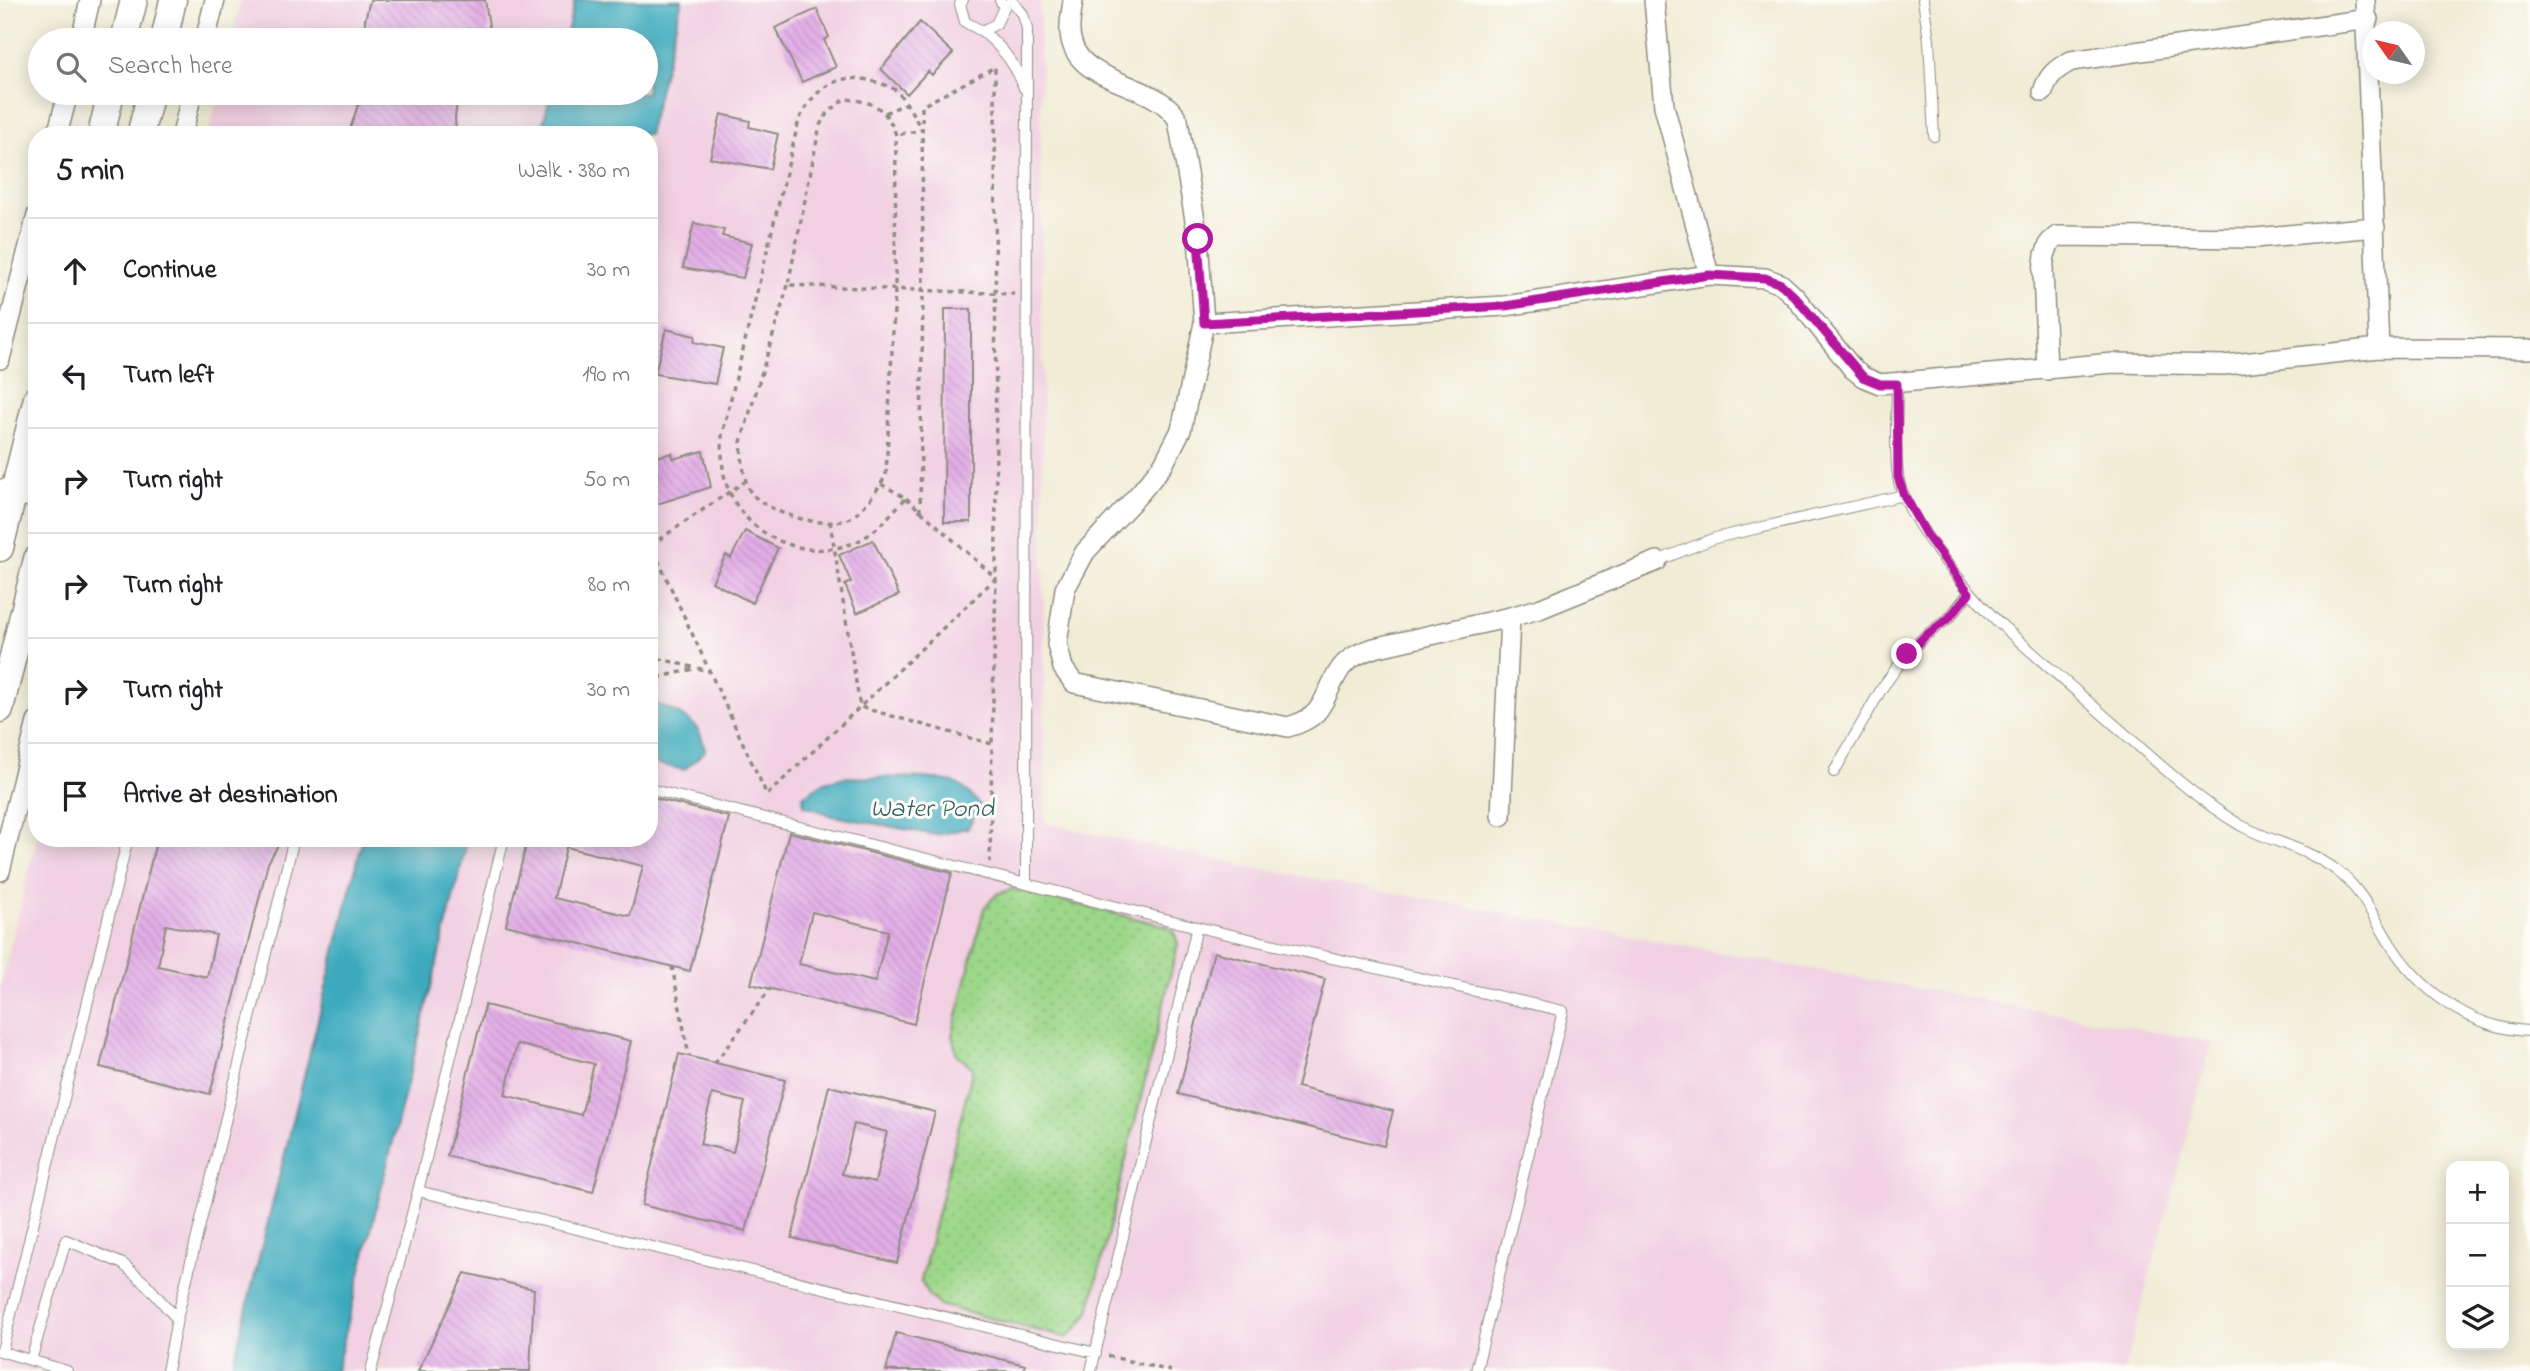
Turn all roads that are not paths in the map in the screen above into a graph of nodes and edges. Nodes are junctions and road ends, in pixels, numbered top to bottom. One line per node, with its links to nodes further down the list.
1 (90, 0): 12 (street)
2 (134, 0): 13 (main road)
3 (173, 0): 14 (main road)
4 (215, 0): 15 (street)
5 (963, 0): 16 (lane)
6 (1000, 0): 16 (lane)
7 (1010, 0): 18 (lane)
8 (1073, 0): 31 (street)
9 (1654, 0): 30 (street)
10 (1923, 0): 27 (lane)
11 (2367, 10): 17 (street); 28 (street)
12 (84, 28)
13 (127, 28)
14 (167, 28)
15 (208, 28)
16 (982, 31): 18 (lane)
17 (2043, 92)
18 (1027, 95): 54 (lane)
19 (65, 105): 23 (street)
20 (108, 105): 24 (main road)
21 (148, 105): 25 (main road)
22 (189, 105): 26 (street)
23 (59, 126)
24 (103, 126)
25 (143, 126)
26 (184, 126)
27 (1934, 136)
28 (2375, 227): 32 (street); 35 (street)
29 (28, 250): 34 (street)
30 (1709, 275): 31 (street); 36 (street)
31 (1204, 323): 44 (street)
32 (2379, 348): 33 (street); 35 (street)
33 (2530, 349)
34 (0, 359)
35 (2047, 370): 36 (street)
36 (1897, 384): 39 (lane)
37 (28, 441): 38 (main road)
38 (17, 494): 40 (main road)
39 (1904, 495): 41 (lane); 42 (lane)
40 (0, 548)
41 (1657, 561): 44 (street)
42 (1969, 593): 47 (lane); 56 (lane)
43 (28, 595): 45 (main road)
44 (1510, 617): 49 (street)
45 (0, 709)
46 (28, 758): 53 (street)
47 (1834, 772)
48 (658, 791): 54 (lane)
49 (1501, 816)
50 (126, 847): 59 (lane)
51 (292, 847): 58 (lane)
52 (502, 847): 57 (lane)
53 (0, 871)
54 (1026, 883): 55 (lane)
55 (1197, 927): 60 (lane); 67 (lane)
56 (2530, 1031)
57 (418, 1191): 60 (lane); 65 (lane)
58 (177, 1320): 61 (lane); 64 (lane)
59 (1, 1351): 61 (lane)
60 (1096, 1353): 66 (lane)
61 (31, 1360): 62 (lane)
62 (46, 1368): 63 (lane)
63 (67, 1371)
64 (167, 1371)
65 (370, 1371)
66 (1091, 1371)
67 (1476, 1371)

